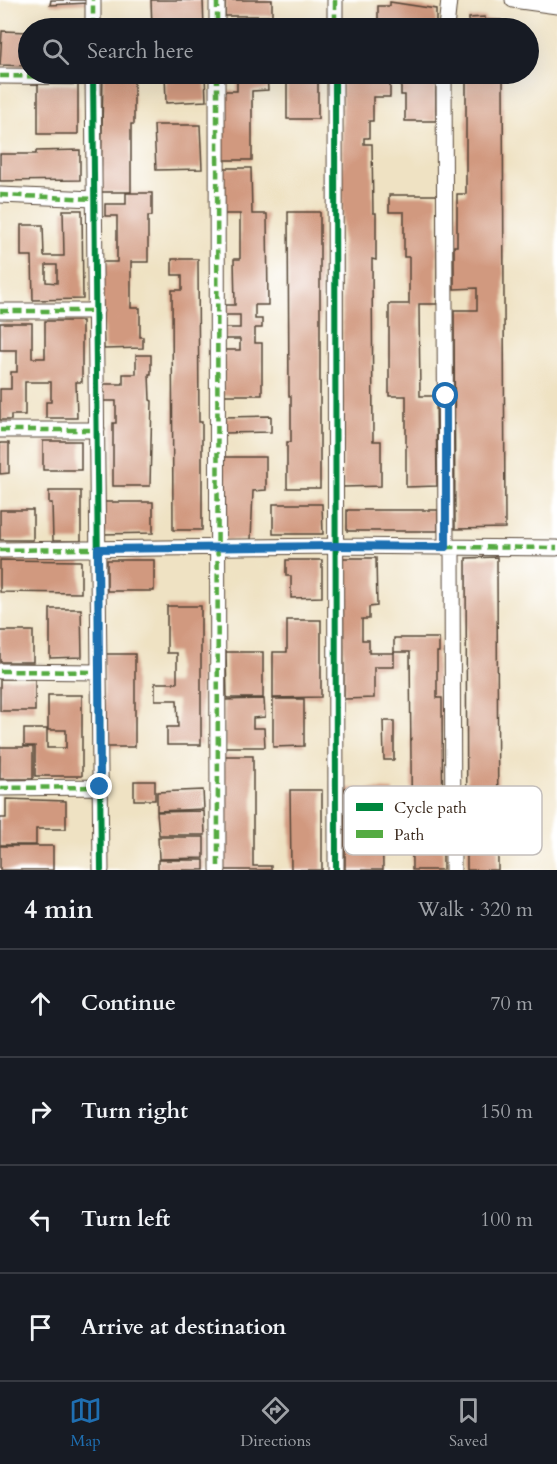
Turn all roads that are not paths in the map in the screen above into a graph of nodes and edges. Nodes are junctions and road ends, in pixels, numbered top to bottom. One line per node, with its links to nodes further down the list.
1 (93, 0): 7 (street)
2 (217, 0): 8 (street)
3 (335, 0): 9 (street)
4 (449, 0): 10 (street)
5 (513, 0): 6 (street)
6 (557, 6)
7 (93, 18)
8 (217, 18)
9 (335, 18)
10 (447, 18)
11 (0, 76): 12 (street)
12 (18, 76)
13 (93, 84): 18 (street)
14 (217, 84): 25 (street)
15 (335, 84): 23 (street)
16 (444, 84): 24 (street)
17 (0, 195): 18 (street)
18 (94, 199): 20 (street)
19 (0, 311): 20 (street)
20 (96, 311): 22 (street)
21 (0, 430): 22 (street)
22 (97, 430): 27 (street)
23 (335, 546): 24 (street); 25 (street); 37 (street)
24 (449, 547): 26 (street); 31 (street)
25 (218, 548): 27 (street); 36 (street)
26 (557, 548)
27 (98, 549): 28 (street); 30 (street)
28 (0, 550)
29 (0, 671): 30 (street)
30 (99, 672): 32 (street)
31 (452, 786)
32 (100, 787): 33 (street); 35 (street)
33 (0, 788)
34 (453, 855): 38 (street)
35 (101, 870)
36 (218, 870)
37 (336, 870)
38 (453, 870)

